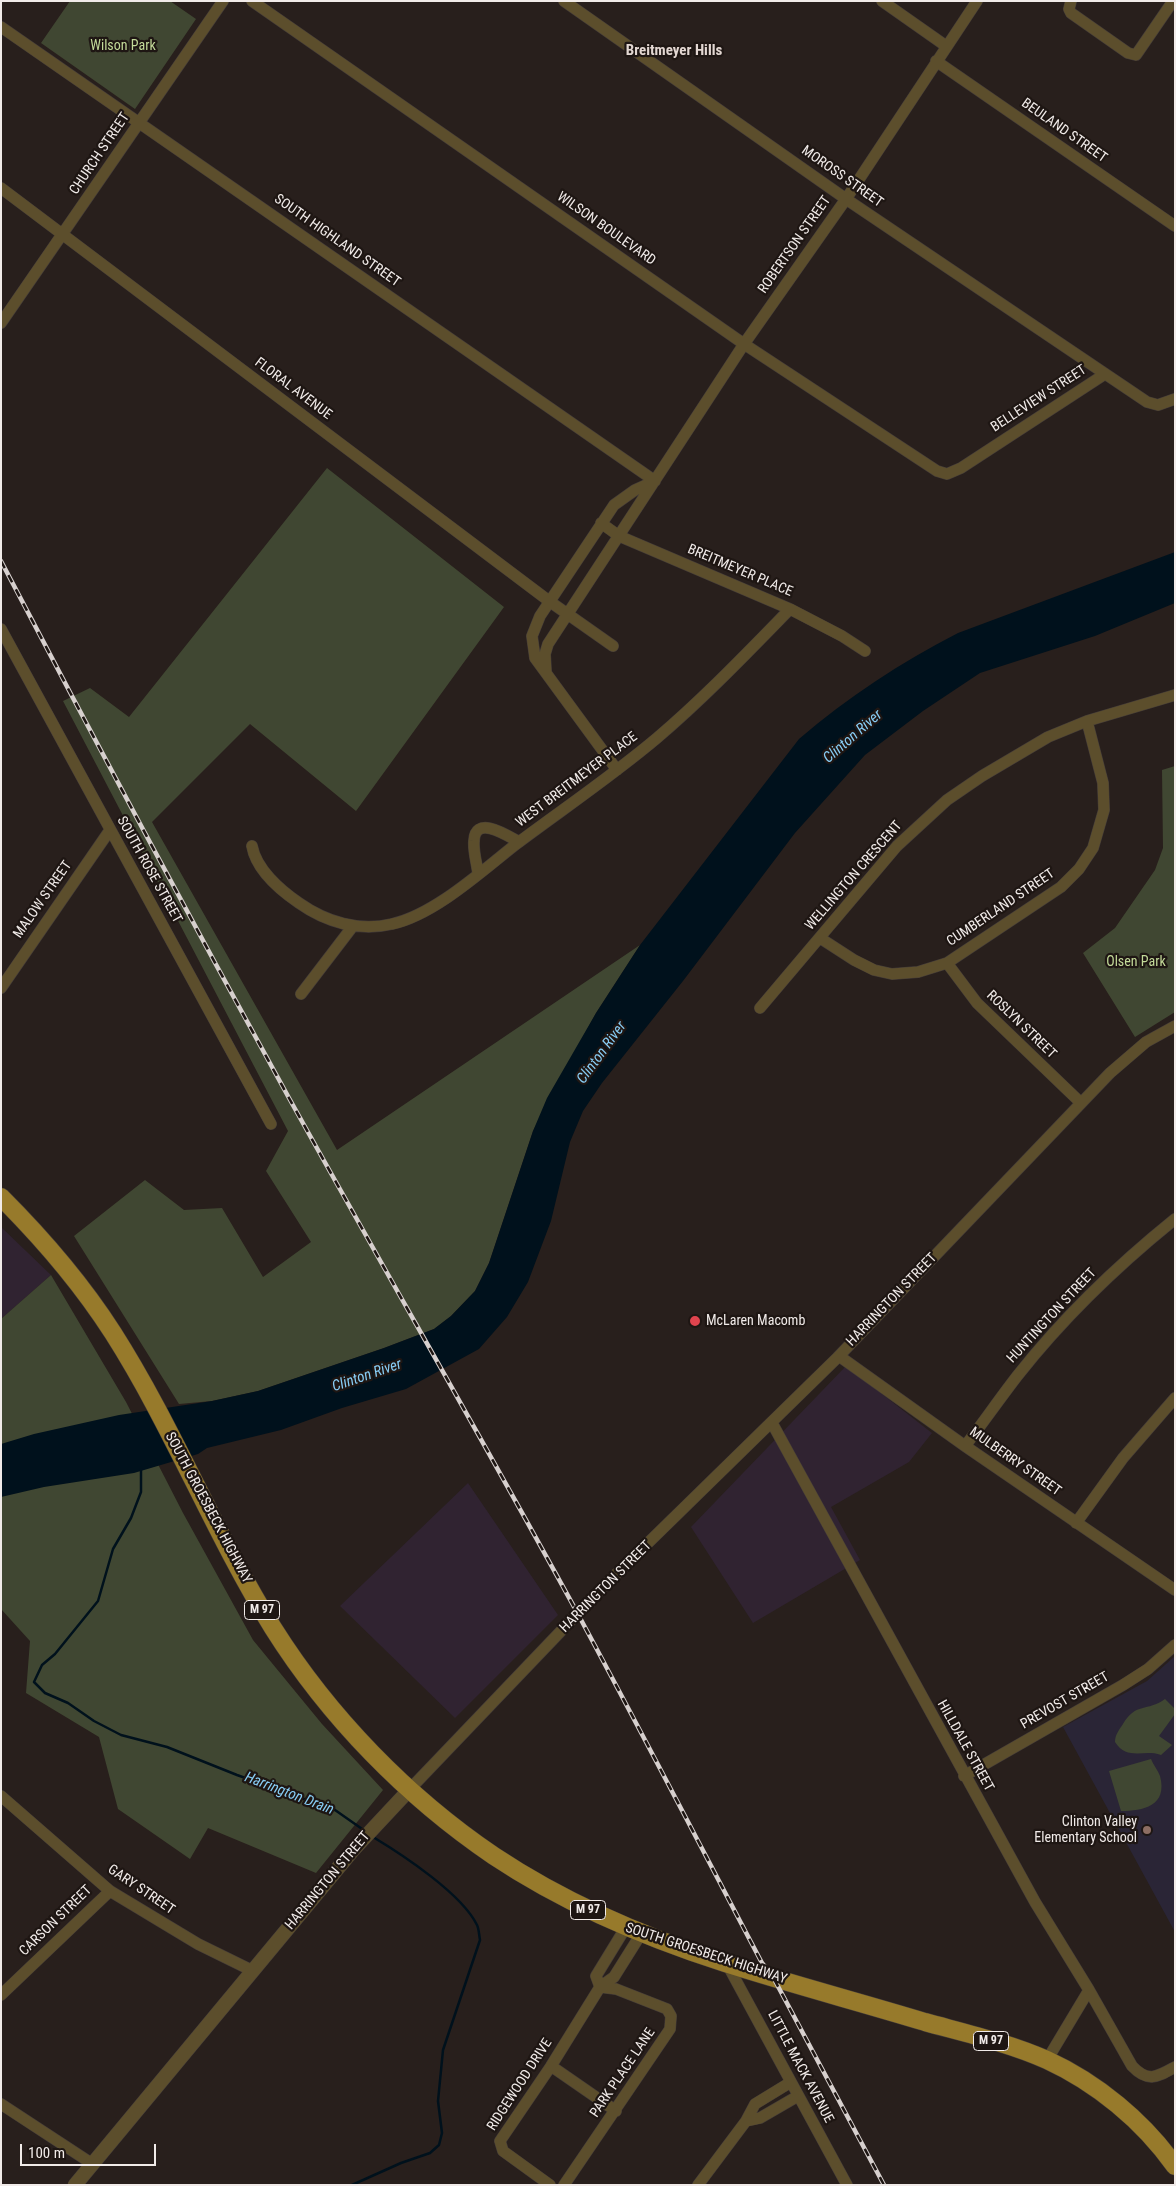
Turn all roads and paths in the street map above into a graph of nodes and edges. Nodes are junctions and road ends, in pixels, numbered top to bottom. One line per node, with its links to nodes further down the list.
1 (223, 1): 11 (street, CHURCH STREET)
2 (252, 1): 17 (street, WILSON BOULEVARD)
3 (564, 1): 13 (street, MOROSS STREET)
4 (882, 1): 9 (street)
5 (977, 1): 9 (street, ROBERTSON STREET)
6 (1071, 1): 7 (street)
7 (1171, 1)
8 (1, 27): 11 (street, SOUTH HIGHLAND STREET)
9 (946, 46): 10 (street, ROBERTSON STREET)
10 (936, 61): 13 (street, ROBERTSON STREET); 14 (street, BEULAND STREET)
11 (140, 122): 15 (street, CHURCH STREET); 21 (street, SOUTH HIGHLAND STREET)
12 (1, 188): 15 (street, FLORAL AVENUE)
13 (846, 199): 17 (street, ROBERTSON STREET); 18 (street, MOROSS STREET)
14 (1175, 226)
15 (63, 234): 16 (street, CHURCH STREET); 24 (street, FLORAL AVENUE)
16 (1, 323)
17 (744, 344): 20 (street, WILSON BOULEVARD); 21 (street, ROBERTSON STREET)
18 (1105, 374): 19 (street, BELLEVIEW STREET); 20 (street, BELLEVIEW STREET)
19 (1175, 399)
20 (947, 474)
21 (655, 481): 22 (street); 23 (street, ROBERTSON STREET)
22 (601, 523): 23 (street, BREITMEYER PLACE); 24 (street)
23 (619, 536): 25 (street, BREITMEYER PLACE); 26 (street, ROBERTSON STREET)
24 (549, 601): 26 (street, FLORAL AVENUE); 30 (street)
25 (790, 609): 29 (street, BREITMEYER PLACE); 33 (street, WEST BREITMEYER PLACE)
26 (567, 614): 28 (street, FLORAL AVENUE); 30 (street, ROBERTSON STREET)
27 (1, 629): 34 (street, SOUTH ROSE STREET)
28 (613, 646)
29 (866, 651)
30 (546, 672): 33 (street)
31 (1175, 696): 32 (street, WELLINGTON CRESCENT)
32 (1088, 721): 39 (street, WELLINGTON CRESCENT); 40 (street, CUMBERLAND STREET)
33 (617, 770): 35 (street, WEST BREITMEYER PLACE)
34 (110, 830): 41 (street, MALOW STREET); 46 (street, SOUTH ROSE STREET)
35 (519, 842): 37 (street, WEST BREITMEYER PLACE); 37 (street)
36 (252, 846): 38 (street, WEST BREITMEYER PLACE)
37 (478, 874): 38 (street, WEST BREITMEYER PLACE)
38 (352, 926): 42 (street)
39 (820, 938): 40 (street, CUMBERLAND STREET); 43 (street, WELLINGTON CRESCENT)
40 (947, 963): 45 (street, ROSLYN STREET)
41 (1, 988)
42 (301, 994)
43 (760, 1008)
44 (1175, 1026): 45 (street, HARRINGTON STREET)
45 (1081, 1103): 49 (street, HARRINGTON STREET)
46 (271, 1124)
47 (1, 1197): 57 (main road, SOUTH GROESBECK HIGHWAY / M 97)
48 (1175, 1219): 52 (street, HUNTINGTON STREET)
49 (839, 1356): 51 (street, HARRINGTON STREET); 52 (street, MULBERRY STREET)
50 (1175, 1398): 53 (street)
51 (772, 1423): 56 (street, HILLDALE STREET); 57 (street, HARRINGTON STREET)
52 (965, 1446): 53 (street, MULBERRY STREET)
53 (1076, 1523): 54 (street, MULBERRY STREET)
54 (1175, 1590)
55 (1175, 1645): 56 (street, PREVOST STREET)
56 (964, 1776): 64 (street, HILLDALE STREET)
57 (410, 1789): 60 (main road, SOUTH GROESBECK HIGHWAY / M 97); 62 (street, HARRINGTON STREET)
58 (1, 1796): 59 (street, GARY STREET)
59 (110, 1891): 62 (street, GARY STREET); 65 (street, CARSON STREET)
60 (633, 1931): 61 (main road, SOUTH GROESBECK HIGHWAY / M 97); 63 (street, RIDGEWOOD DRIVE); 63 (street, RIDGEWOOD DRIVE)
61 (727, 1964): 66 (main road, SOUTH GROESBECK HIGHWAY / M 97); 69 (street, LITTLE MACK AVENUE)
62 (253, 1971): 74 (street, HARRINGTON STREET)
63 (600, 1987): 67 (street, RIDGEWOOD DRIVE); 72 (street, PARK PLACE LANE)
64 (1089, 1990): 66 (street); 68 (street, HILLDALE STREET)
65 (1, 1995)
66 (1047, 2060): 75 (main road, SOUTH GROESBECK HIGHWAY / M 97)
67 (551, 2066): 72 (street); 77 (street, RIDGEWOOD DRIVE)
68 (1175, 2067)
69 (791, 2082): 70 (street, LITTLE MACK AVENUE); 73 (street)
70 (798, 2096): 73 (street); 80 (street, LITTLE MACK AVENUE)
71 (1, 2104): 74 (street)
72 (616, 2111): 78 (street, PARK PLACE LANE)
73 (746, 2121): 79 (street)
74 (91, 2163): 76 (street, HARRINGTON STREET)
75 (1175, 2166)
76 (75, 2185)
77 (550, 2185)
78 (564, 2185)
79 (698, 2185)
80 (846, 2185)

